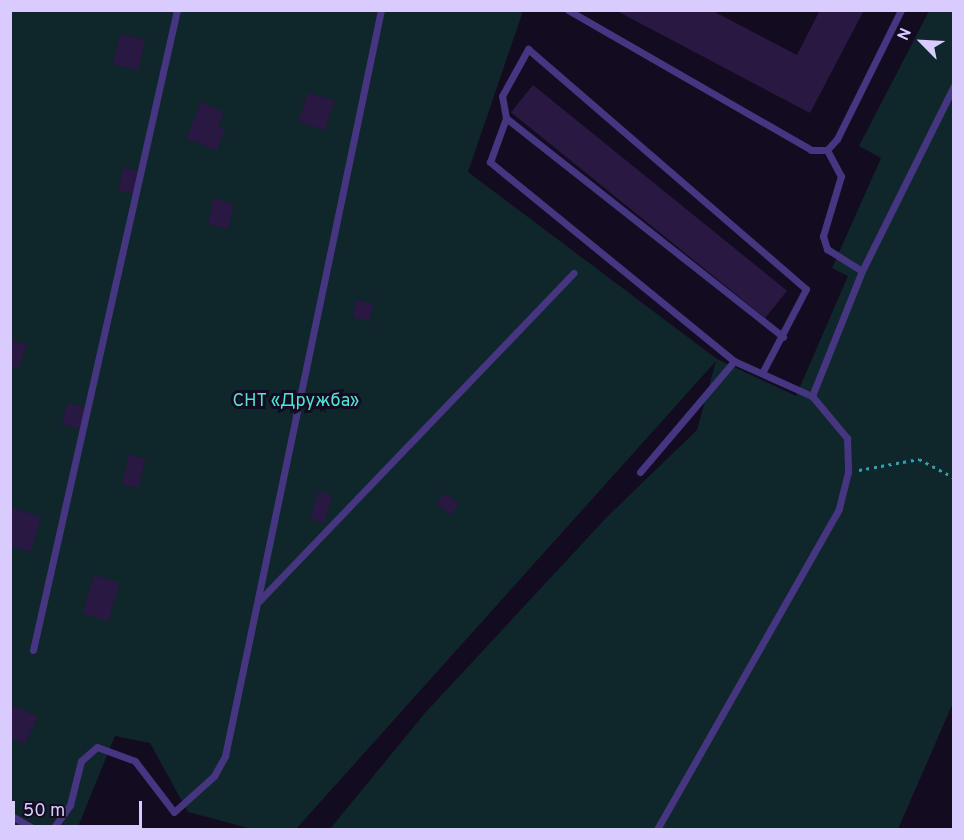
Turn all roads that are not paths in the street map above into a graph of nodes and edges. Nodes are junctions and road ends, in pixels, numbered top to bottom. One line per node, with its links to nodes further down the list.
1 (177, 10): 16 (lane)
2 (381, 10): 15 (lane)
3 (568, 10): 7 (lane)
4 (901, 10): 7 (lane)
5 (954, 86): 8 (lane)
6 (506, 118): 10 (lane); 10 (lane); 11 (lane)
7 (827, 150): 8 (lane)
8 (862, 271): 13 (lane)
9 (574, 273): 15 (lane)
10 (783, 337): 12 (lane)
11 (734, 361): 12 (lane); 14 (lane)
12 (762, 373): 13 (lane)
13 (812, 396): 20 (lane)
14 (640, 472)
15 (258, 602): 19 (lane)
16 (33, 650)
17 (10, 815): 18 (lane)
18 (36, 830)
19 (52, 830)
20 (657, 830)

